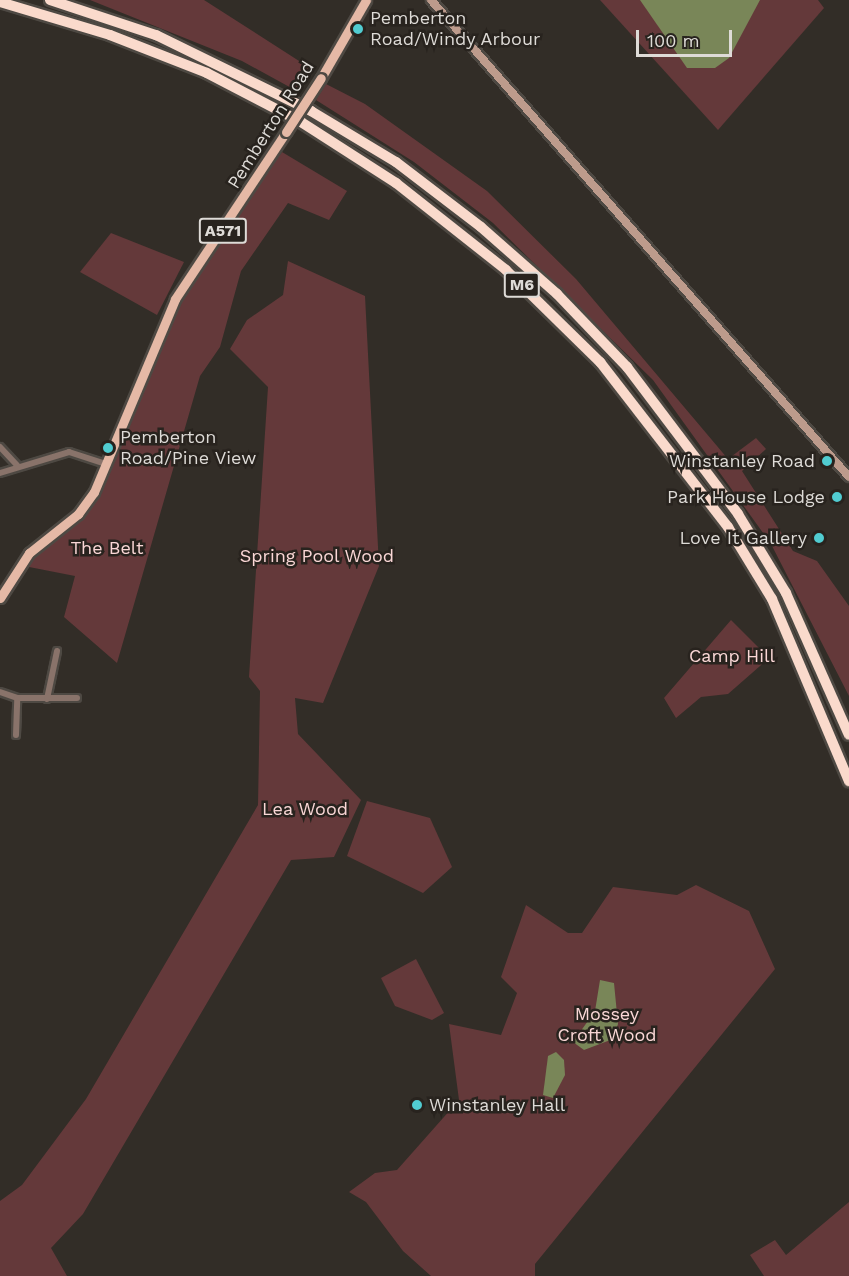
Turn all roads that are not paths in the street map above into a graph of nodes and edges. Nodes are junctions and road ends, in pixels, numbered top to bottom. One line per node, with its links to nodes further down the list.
1 (50, 0): 17 (highway, M6)
2 (366, 0): 6 (main road, Pemberton Road / A571, bridge)
3 (431, 0): 9 (street)
4 (0, 2): 18 (highway, M6)
5 (0, 447): 7 (street)
6 (108, 464): 7 (street); 10 (main road, Pemberton Road / A571)
7 (17, 465): 8 (street)
8 (0, 473)
9 (849, 477)
10 (0, 598)
11 (57, 651): 15 (street)
12 (0, 692): 13 (street)
13 (17, 698): 15 (street); 16 (street)
14 (77, 698): 15 (street)
15 (47, 699)
16 (16, 735)
17 (849, 735)
18 (849, 781)

